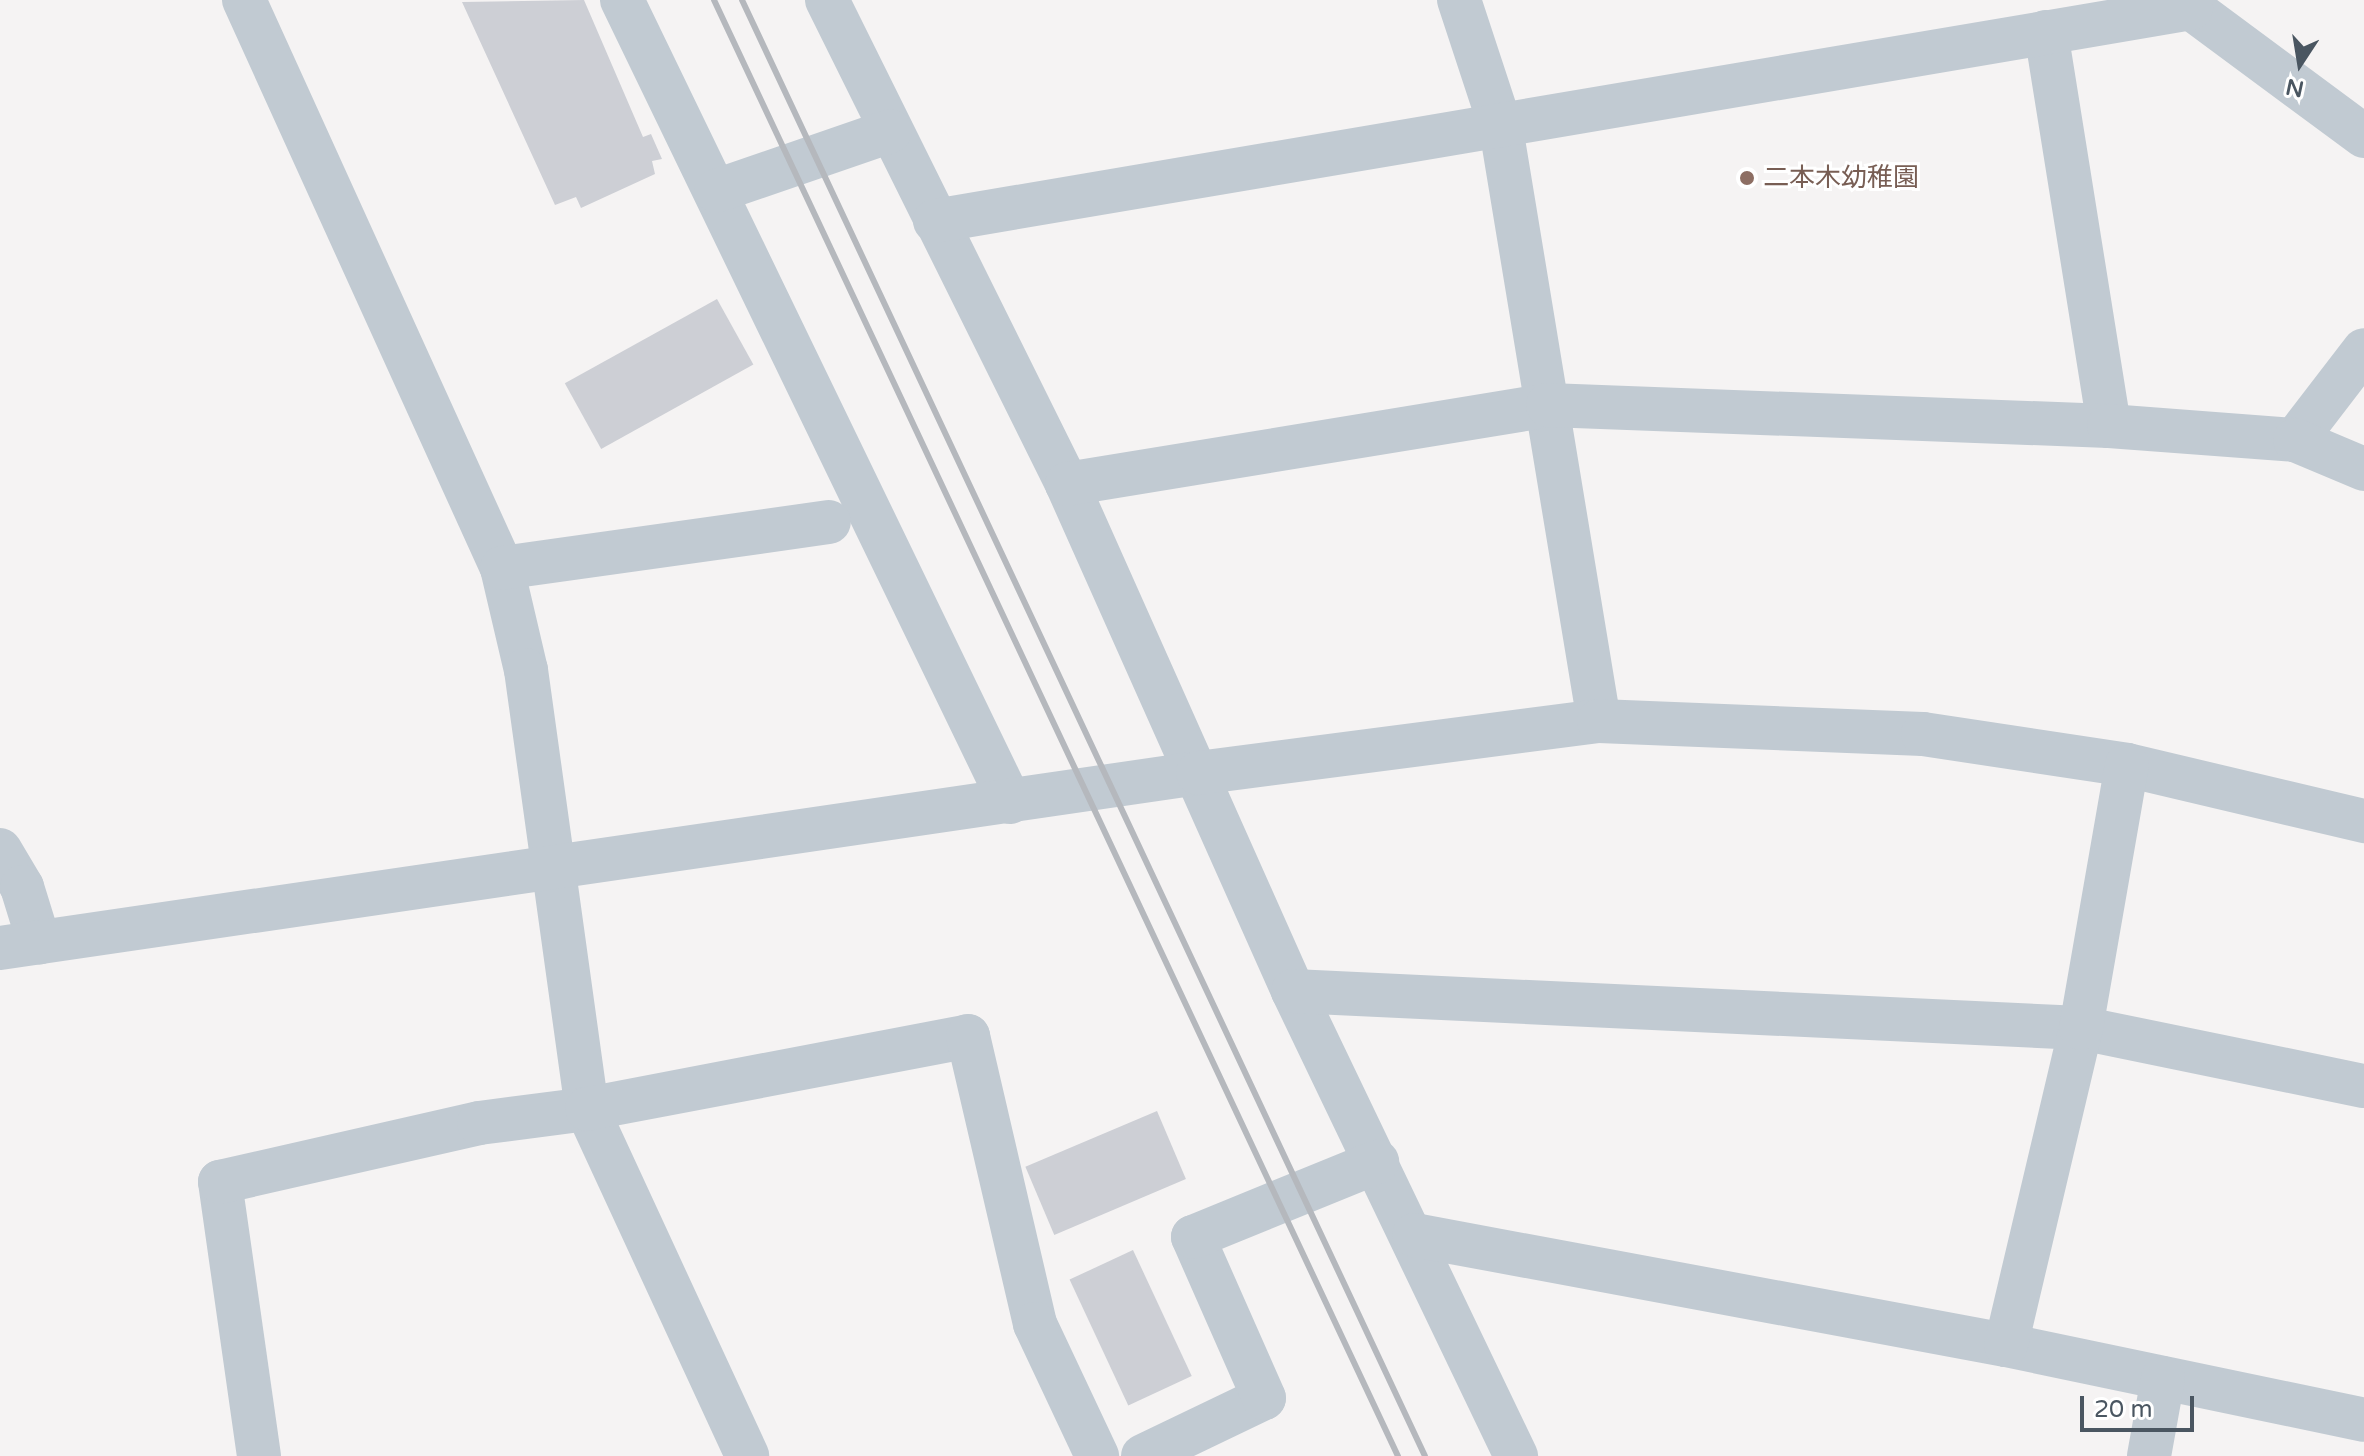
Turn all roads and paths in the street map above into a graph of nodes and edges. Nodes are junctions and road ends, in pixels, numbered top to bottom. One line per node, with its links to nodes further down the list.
1 (244, 0): 19 (street)
2 (622, 0): 10 (street)
3 (827, 0): 8 (street)
4 (1459, 0): 7 (street)
5 (2189, 4): 6 (street); 9 (street)
6 (2046, 32): 7 (street); 14 (street)
7 (1501, 128): 11 (street); 13 (street)
8 (890, 131): 10 (street); 11 (street)
9 (2364, 136)
10 (716, 191): 23 (street)
11 (935, 221): 17 (street)
12 (2364, 350): 15 (street)
13 (1548, 405): 14 (street); 17 (street); 20 (street)
14 (2109, 426): 15 (street)
15 (2295, 440): 16 (street)
16 (2364, 469)
17 (1067, 484): 22 (street)
18 (829, 522): 19 (street)
19 (502, 568): 26 (street)
20 (1599, 721): 21 (street); 22 (street)
21 (2127, 765): 24 (street); 29 (street)
22 (1198, 773): 23 (street); 28 (street)
23 (1010, 802): 26 (street)
24 (2364, 821)
25 (0, 850): 27 (street)
26 (557, 871): 27 (street); 31 (street)
27 (20, 945)
28 (1293, 991): 29 (street); 32 (street)
29 (2081, 1028): 30 (street); 34 (street)
30 (2364, 1086)
31 (587, 1109): 37 (street); 38 (street); 39 (street)
32 (1377, 1162): 33 (street); 40 (street)
33 (1414, 1235): 34 (street); 41 (street)
34 (2006, 1345): 35 (street)
35 (2163, 1378): 36 (street); 42 (street)
36 (2364, 1420)
37 (259, 1456)
38 (747, 1456)
39 (1097, 1456)
40 (1143, 1456)
41 (1516, 1456)
42 (2149, 1456)

